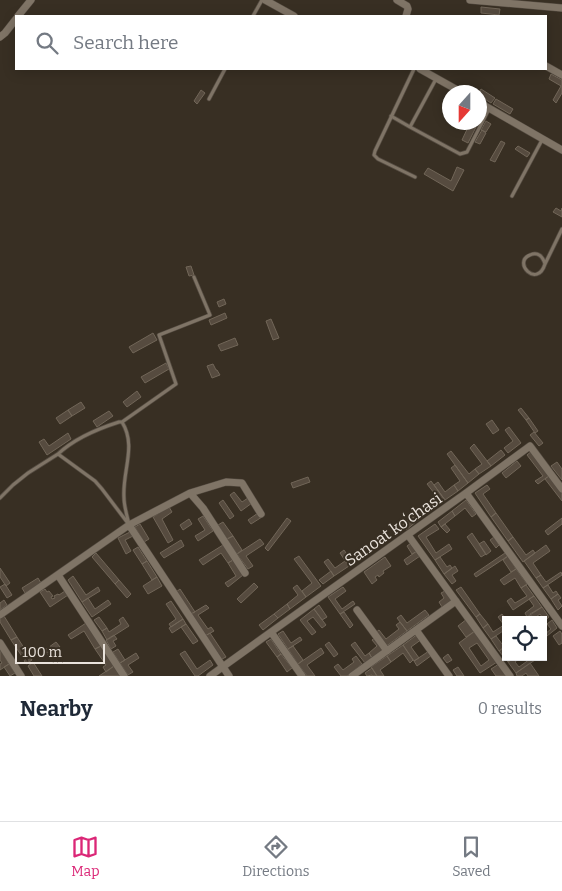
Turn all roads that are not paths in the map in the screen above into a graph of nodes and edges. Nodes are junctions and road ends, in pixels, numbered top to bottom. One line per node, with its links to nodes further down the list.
1 (31, 0): 8 (street)
2 (262, 0): 9 (lane)
3 (266, 0): 10 (street)
4 (397, 0): 6 (street)
5 (470, 0): 7 (street)
6 (409, 3)
7 (562, 8)
8 (19, 15)
9 (254, 15)
10 (292, 15)
11 (15, 20): 12 (street)
12 (0, 37)
13 (547, 67): 17 (street)
14 (224, 70): 20 (lane)
15 (414, 70): 22 (lane)
16 (422, 70): 18 (street)
17 (562, 75)
18 (437, 78): 19 (street); 23 (lane)
19 (449, 85)
20 (209, 99)
21 (489, 109): 23 (lane); 24 (street)
22 (392, 116): 23 (lane); 26 (lane)
23 (410, 127)
24 (542, 139): 25 (street); 27 (lane)
25 (562, 150)
26 (415, 177)
27 (512, 196)
28 (562, 229): 29 (lane)
29 (545, 264): 29 (lane)
30 (194, 277): 31 (lane)
31 (122, 422): 32 (lane); 38 (lane)
32 (58, 454): 36 (lane); 38 (lane)
33 (562, 489): 35 (street, Sanoat koʻchasi)
34 (190, 493): 37 (street); 38 (street); 40 (street)
35 (466, 494): 39 (street, Sanoat koʻchasi); 45 (street)
36 (0, 498)
37 (261, 514)
38 (129, 525): 41 (street); 50 (street)
39 (408, 535): 42 (street); 47 (street, Sanoat koʻchasi)
40 (245, 573)
41 (58, 575): 44 (street); 52 (street)
42 (456, 601): 46 (street); 58 (street)
43 (357, 610): 49 (street)
44 (0, 615)
45 (562, 626)
46 (416, 630): 49 (street); 57 (street)
47 (272, 632): 50 (street, Sanoat koʻchasi); 55 (street)
48 (0, 643): 51 (street)
49 (387, 651): 56 (street)
50 (223, 667): 53 (street, Sanoat koʻchasi); 54 (street)
51 (21, 676)
52 (124, 676)
53 (210, 676)
54 (229, 676)
55 (302, 676)
56 (352, 676)
57 (449, 676)
58 (510, 676)

